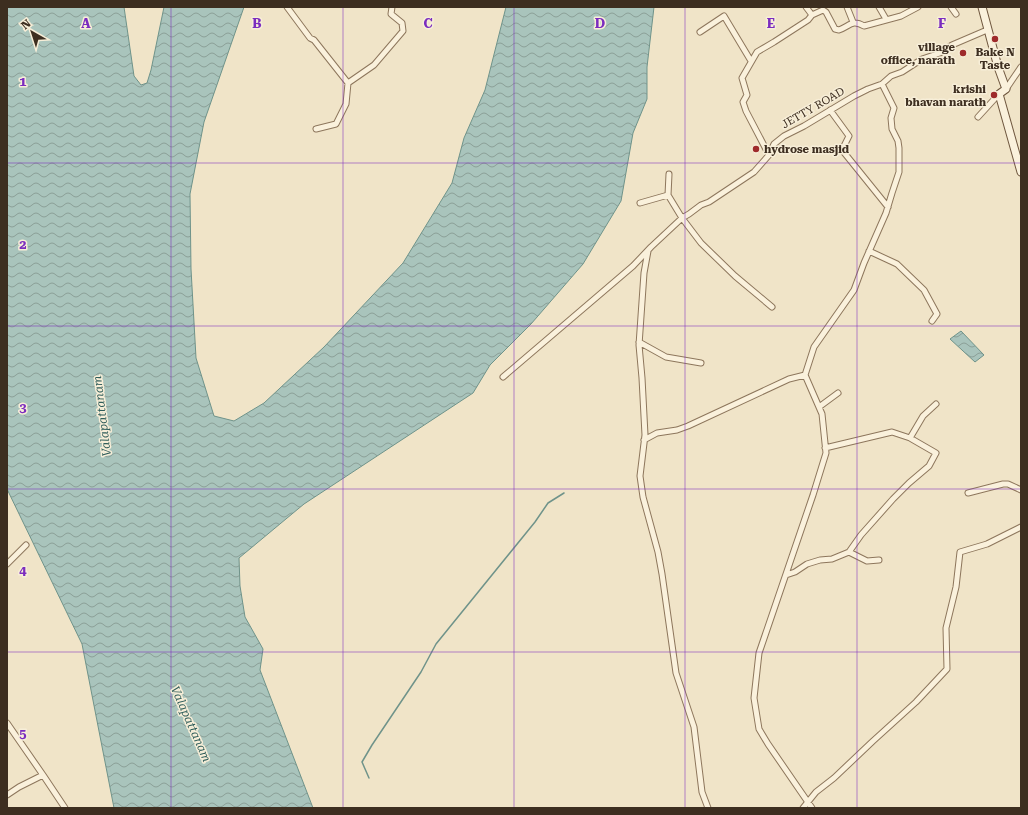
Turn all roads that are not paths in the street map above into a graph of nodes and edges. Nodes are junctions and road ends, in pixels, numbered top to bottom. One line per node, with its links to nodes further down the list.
1 (287, 7): 17 (street)
2 (392, 7): 17 (street)
3 (806, 7): 10 (street)
4 (847, 7): 12 (street)
5 (879, 7): 11 (street)
6 (918, 7): 11 (street)
7 (951, 7): 9 (street)
8 (982, 7): 13 (main road)
9 (956, 14)
10 (812, 15): 12 (street); 15 (street)
11 (886, 20): 12 (street)
12 (853, 22)
13 (987, 30): 18 (street, JETTY ROAD); 19 (main road)
14 (700, 32): 15 (street)
15 (751, 61): 24 (street)
16 (1021, 67): 19 (street)
17 (348, 83): 23 (street)
18 (882, 84): 21 (street, JETTY ROAD); 29 (street)
19 (1006, 89): 20 (main road)
20 (999, 94): 22 (street); 25 (main road)
21 (830, 110): 24 (street, JETTY ROAD); 29 (street)
22 (978, 117)
23 (316, 129)
24 (769, 155): 30 (street, JETTY ROAD)
25 (1021, 172)
26 (669, 174): 27 (street)
27 (668, 195): 28 (street); 30 (street)
28 (640, 203)
29 (888, 207): 32 (street)
30 (682, 218): 31 (street, JETTY ROAD); 33 (street)
31 (651, 247): 35 (street); 38 (street, JETTY ROAD)
32 (869, 251): 34 (street); 37 (street)
33 (772, 307)
34 (932, 320)
35 (639, 342): 36 (street); 43 (street)
36 (701, 363)
37 (804, 375): 41 (street); 43 (street)
38 (503, 377)
39 (838, 393): 41 (street)
40 (936, 404): 42 (street)
41 (819, 407): 44 (street)
42 (910, 438): 44 (street); 49 (street)
43 (644, 440): 58 (street)
44 (825, 448): 52 (street)
45 (1021, 490): 46 (street)
46 (968, 493)
47 (1021, 527): 56 (street)
48 (26, 544): 51 (street)
49 (849, 552): 50 (street); 52 (street)
50 (880, 560)
51 (7, 564)
52 (786, 575): 56 (street)
53 (7, 723): 54 (street)
54 (43, 775): 55 (street); 57 (street)
55 (7, 795)
56 (808, 802): 59 (street); 60 (street)
57 (65, 808)
58 (708, 808)
59 (803, 808)
60 (812, 808)

